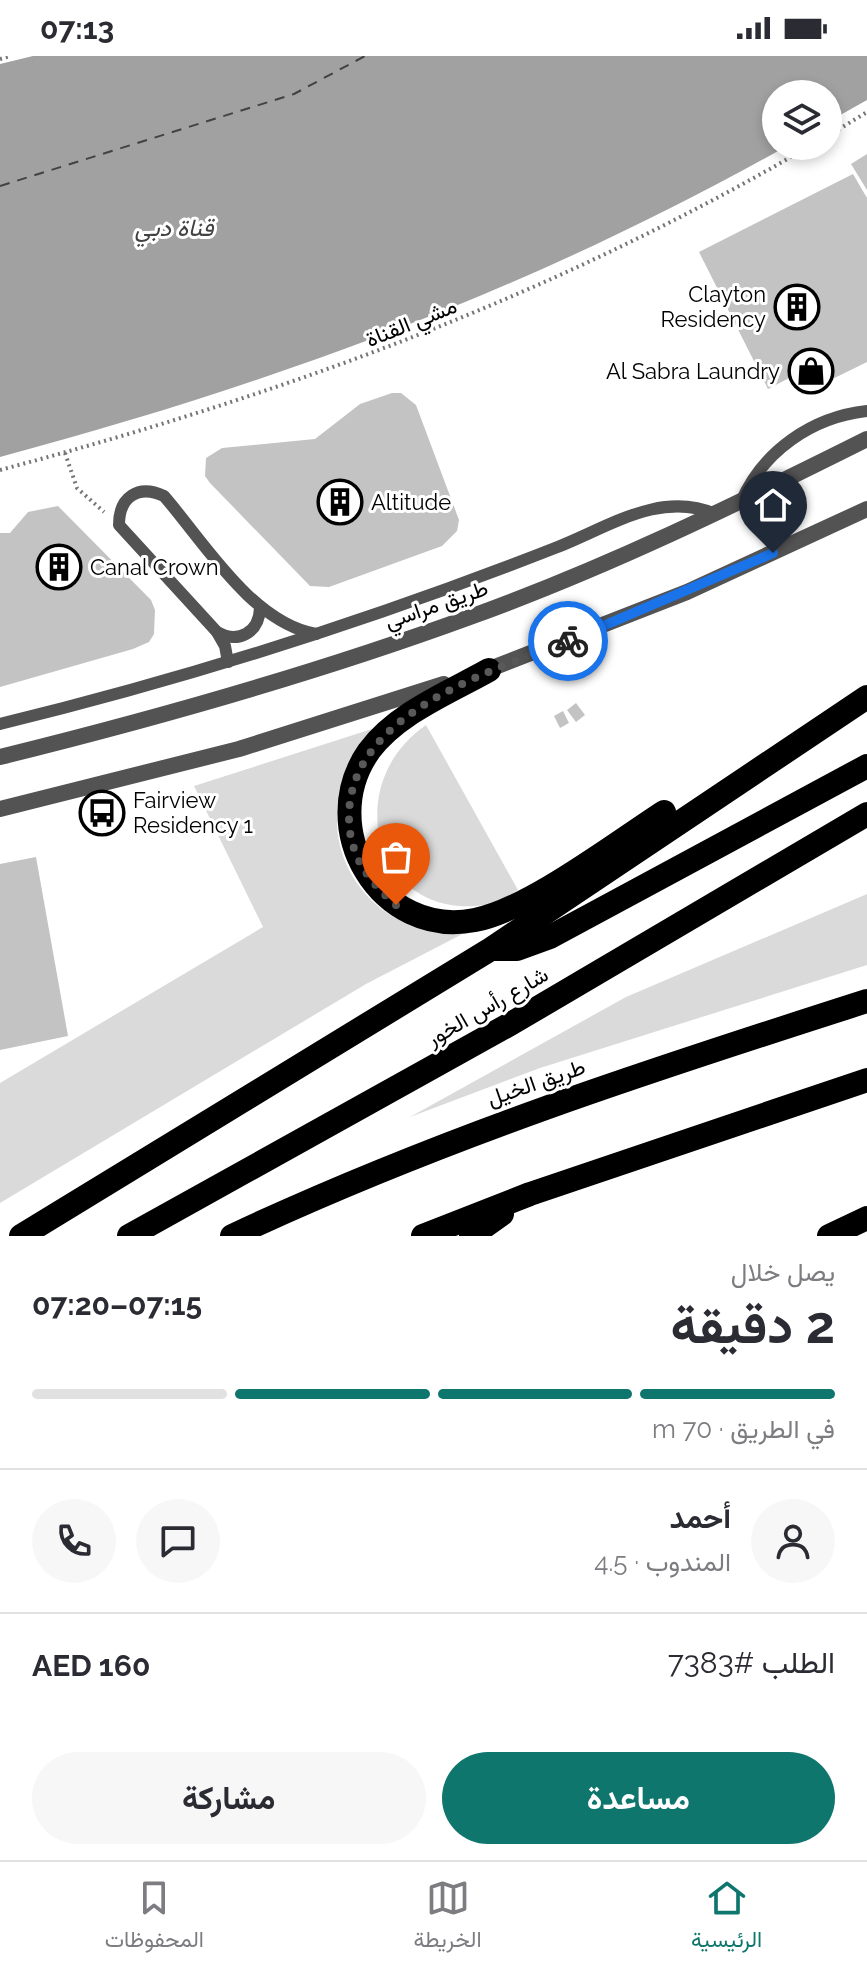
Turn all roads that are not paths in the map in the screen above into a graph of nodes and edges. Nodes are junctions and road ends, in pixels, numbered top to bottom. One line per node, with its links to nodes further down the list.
1 (867, 411): 3 (lane)
2 (867, 439): 3 (street, طريق مراسي)
3 (741, 502): 5 (street, طريق مراسي)
4 (867, 509): 10 (street)
5 (715, 514): 8 (lane); 13 (street, طريق مراسي)
6 (260, 608): 7 (lane); 7 (lane); 8 (lane)
7 (217, 632): 9 (lane)
8 (319, 634): 9 (lane)
9 (228, 662): 12 (lane)
10 (489, 670): 15 (highway); 16 (street)
11 (867, 697): 15 (highway)
12 (0, 724)
13 (0, 757)
14 (867, 766): 18 (highway)
15 (736, 782): 18 (highway)
16 (0, 809)
17 (867, 814): 24 (highway, شارع رأس الخور)
18 (491, 949): 23 (highway)
19 (867, 1001): 25 (highway, طريق الخيل)
20 (867, 1080): 21 (highway)
21 (530, 1194): 26 (highway); 27 (highway)
22 (867, 1218): 28 (highway)
23 (21, 1236)
24 (129, 1236)
25 (232, 1236)
26 (423, 1236)
27 (471, 1236)
28 (829, 1236)

